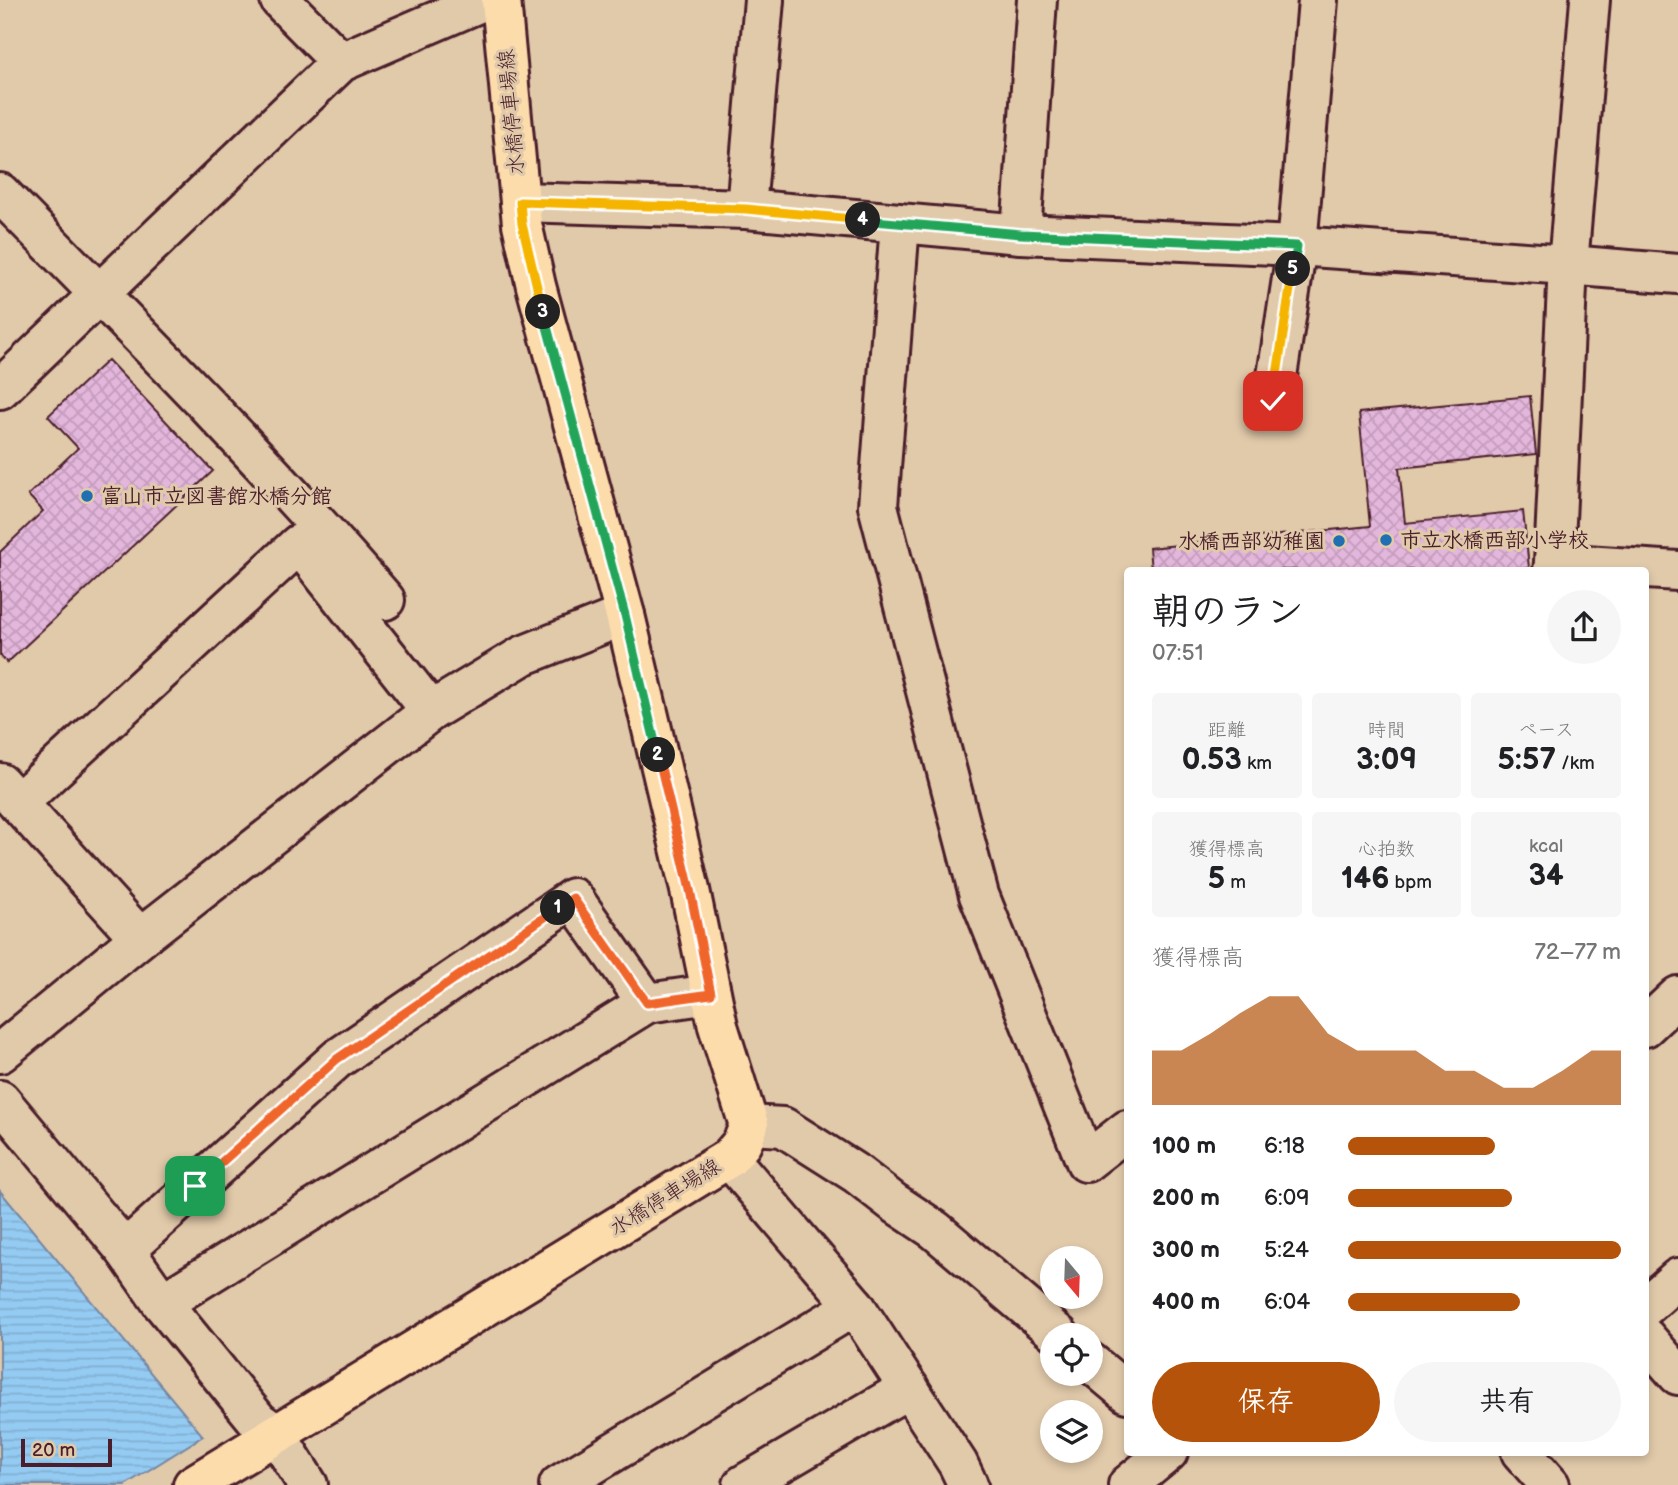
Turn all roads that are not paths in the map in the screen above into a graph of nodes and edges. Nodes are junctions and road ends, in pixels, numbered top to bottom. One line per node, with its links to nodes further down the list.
1 (280, 0): 8 (street)
2 (485, 0): 8 (street)
3 (501, 0): 10 (main road, 水橋停車場線)
4 (764, 0): 11 (street)
5 (1037, 0): 13 (street)
6 (1318, 0): 14 (street)
7 (1590, 0): 15 (street)
8 (341, 62): 17 (street)
9 (0, 193): 17 (street)
10 (520, 202): 11 (street); 25 (main road, 水橋停車場線)
11 (746, 209): 12 (street)
12 (900, 223): 13 (street); 36 (street)
13 (1021, 234): 14 (street)
14 (1297, 246): 15 (street); 19 (street)
15 (1568, 265): 16 (street); 21 (street)
16 (1678, 274)
17 (100, 294): 18 (street); 20 (street)
18 (0, 389)
19 (1273, 401)
20 (309, 534): 24 (street); 26 (street); 27 (street)
21 (1553, 567)
22 (1649, 570): 23 (street)
23 (1678, 571)
24 (385, 600)
25 (625, 615): 26 (street); 29 (main road, 水橋停車場線)
26 (430, 711): 28 (street)
27 (9, 793): 28 (street)
28 (140, 938): 33 (street)
29 (711, 994): 31 (street); 35 (main road, 水橋停車場線)
30 (1678, 996): 32 (street)
31 (647, 1003): 38 (street); 40 (street)
32 (1649, 1023)
33 (0, 1054)
34 (0, 1101): 38 (street)
35 (748, 1125): 37 (main road, 水橋停車場線); 43 (street)
36 (1124, 1132)
37 (729, 1158): 42 (street); 49 (main road, 水橋停車場線)
38 (125, 1250): 40 (street)
39 (1678, 1278): 41 (street)
40 (162, 1303): 49 (street)
41 (1649, 1303)
42 (855, 1307): 47 (street); 54 (street)
43 (1045, 1323)
44 (1649, 1342): 46 (street)
45 (1103, 1373): 48 (street)
46 (1678, 1375)
47 (909, 1388): 55 (street); 56 (street)
48 (1124, 1390)
49 (261, 1443): 52 (main road, 水橋停車場線); 53 (street)
50 (1163, 1456): 57 (street)
51 (1525, 1456): 58 (street)
52 (193, 1485)
53 (308, 1485)
54 (559, 1485)
55 (743, 1485)
56 (968, 1485)
57 (1128, 1485)
58 (1550, 1485)

